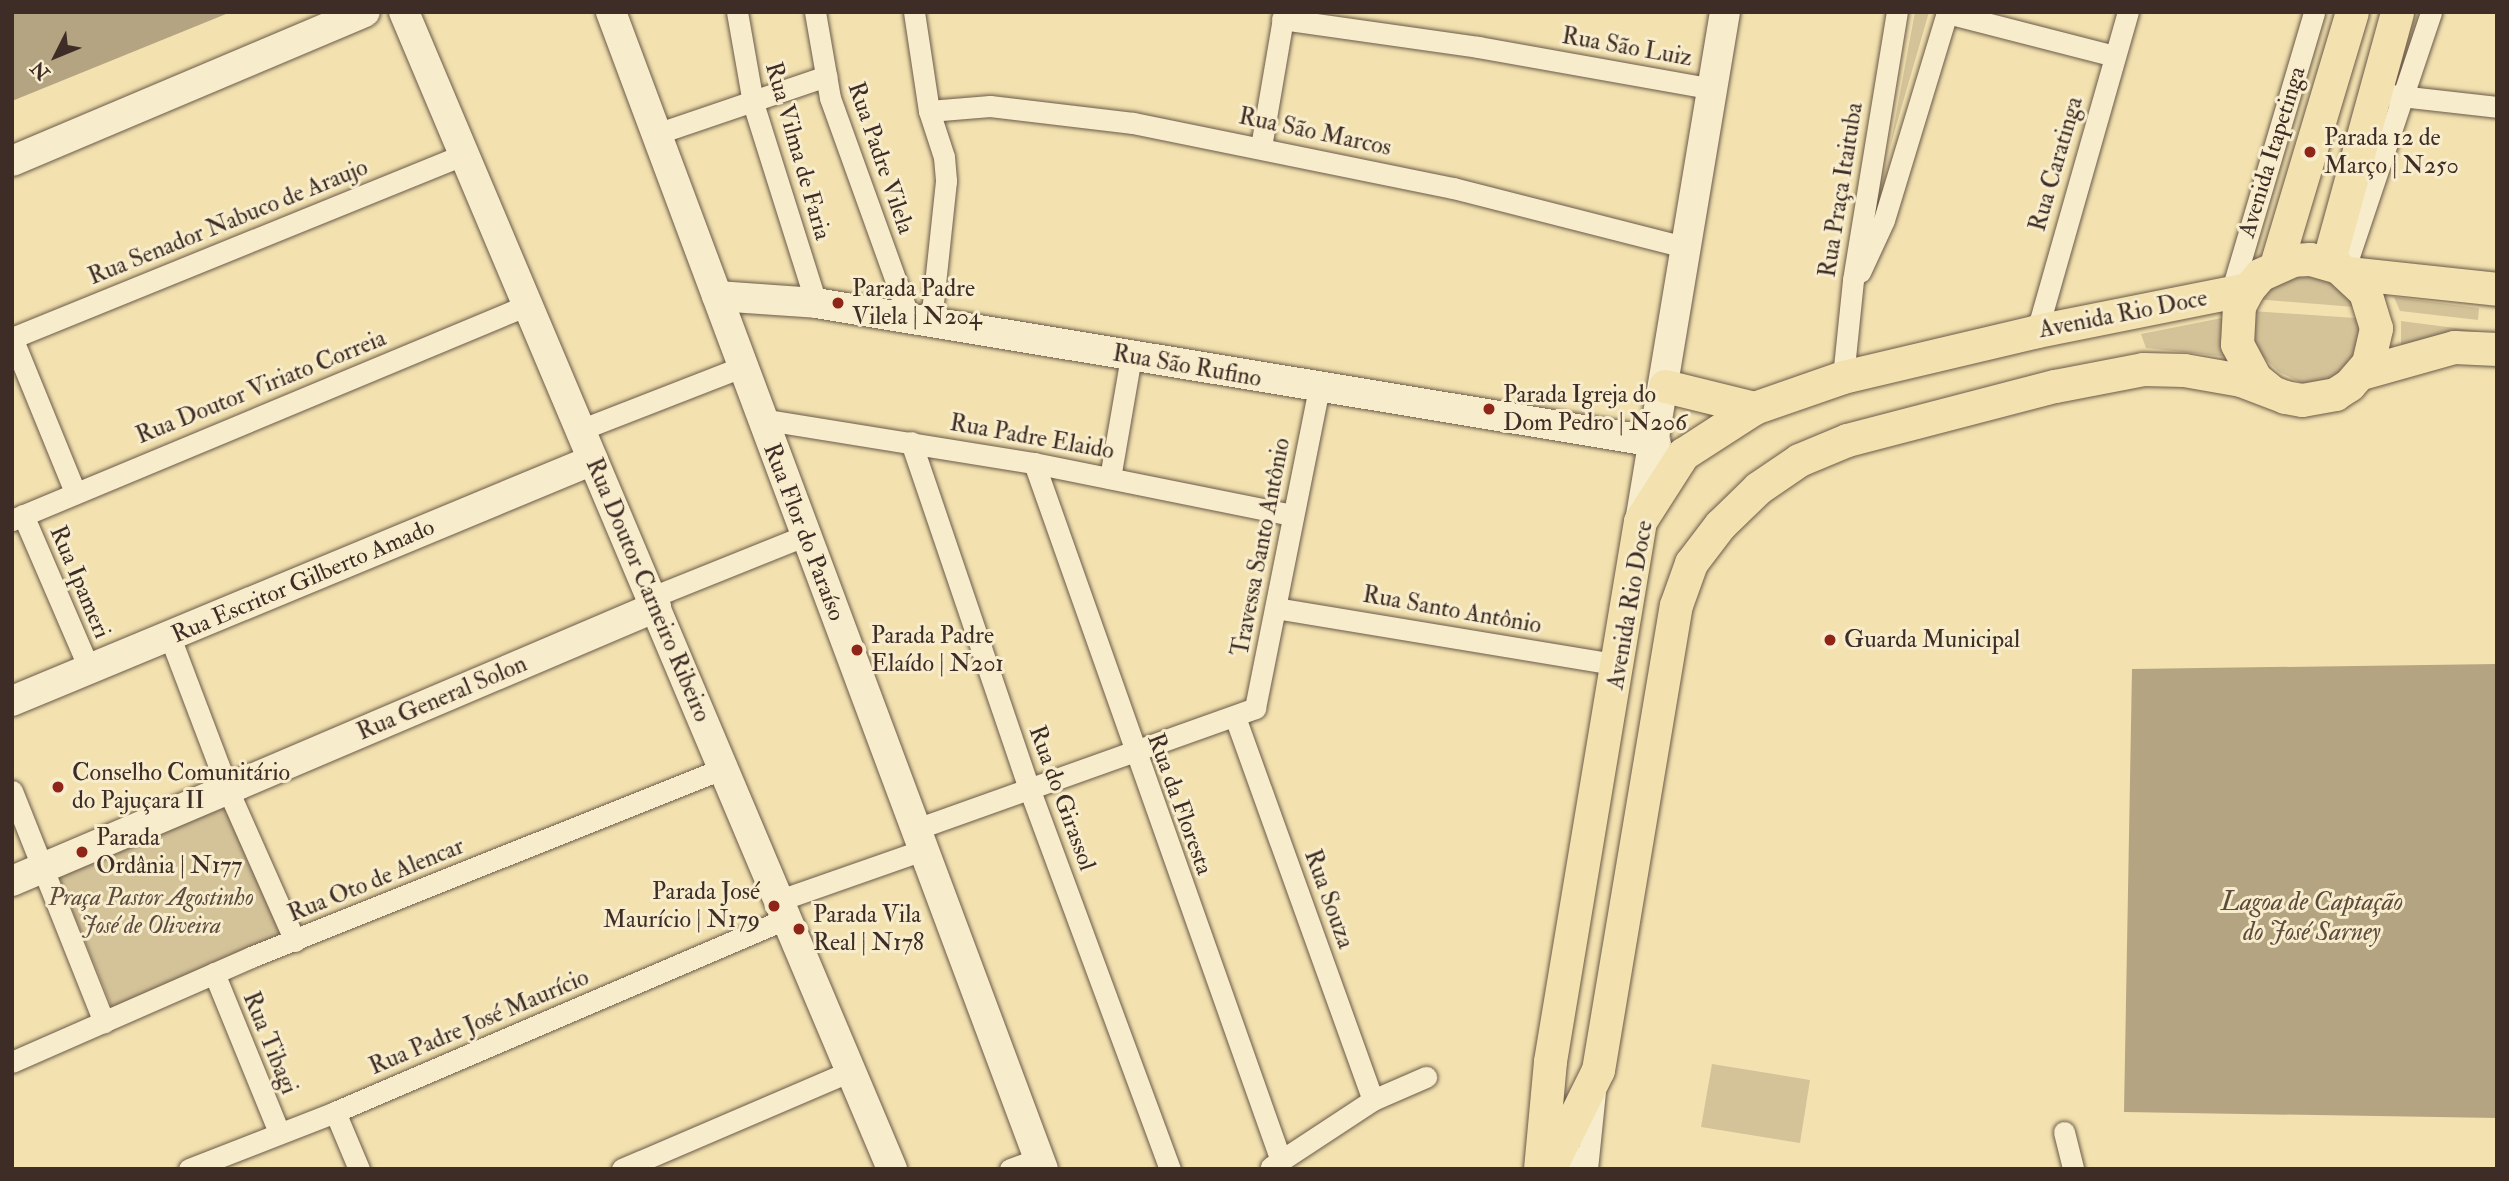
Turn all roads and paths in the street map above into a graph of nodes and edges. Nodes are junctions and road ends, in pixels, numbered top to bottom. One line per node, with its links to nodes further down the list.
1 (365, 12): 27 (street)
2 (404, 12): 26 (street, Rua Doutor Carneiro Ribeiro)
3 (611, 12): 24 (street, Rua Flor do Paraíso)
4 (737, 12): 21 (street, Rua Vilma de Faria)
5 (815, 12): 17 (street, Rua Padre Vilela)
6 (914, 12): 23 (street)
7 (1725, 12): 18 (street)
8 (1896, 12): 31 (street, Rua Praça Itaituba)
9 (2128, 12): 16 (street, Rua Caratinga)
10 (2314, 12): 33 (street, Avenida Itapetinga)
11 (2352, 12): 29 (main road, Avenida Itapetinga)
12 (2397, 12): 19 (main road)
13 (2431, 12): 20 (street)
14 (1947, 13): 16 (street); 31 (street)
15 (1283, 15): 18 (street, Rua São Luiz); 25 (street)
16 (2114, 55): 38 (street, Rua Caratinga)
17 (826, 76): 21 (street); 37 (street, Rua Padre Vilela)
18 (1713, 89): 28 (street)
19 (2373, 92): 20 (street); 30 (main road)
20 (2406, 96): 22 (street); 30 (street)
21 (752, 100): 24 (street); 35 (street, Rua Vilma de Faria)
22 (2497, 107)
23 (929, 110): 25 (street, Rua São Marcos); 37 (street)
24 (656, 134): 34 (street, Rua Flor do Paraíso)
25 (1261, 147): 28 (street, Rua São Marcos)
26 (464, 153): 36 (street, Rua Doutor Carneiro Ribeiro); 39 (street, Rua Senador Nabuco de Araujo)
27 (12, 161)
28 (1685, 247): 45 (street)
29 (2276, 265): 30 (main road); 33 (main road, Avenida Rio Doce)
30 (2340, 269): 32 (main road); 43 (main road)
31 (1853, 280): 44 (street, Rua Praça Itaituba)
32 (2497, 289)
33 (2239, 291): 38 (main road, Avenida Rio Doce); 47 (main road, Avenida Rio Doce)
34 (717, 296): 35 (street, Rua São Rufino); 42 (street, Rua Flor do Paraíso)
35 (816, 303): 37 (street, Rua São Rufino)
36 (530, 304): 50 (street, Rua Doutor Carneiro Ribeiro); 56 (street, Rua Doutor Viriato Correia)
37 (920, 320): 41 (street, Rua São Rufino)
38 (2037, 331): 44 (main road, Avenida Rio Doce)
39 (12, 338): 56 (street)
40 (2497, 349): 43 (main road, Avenida Rio Doce)
41 (1131, 357): 46 (street, Rua São Rufino); 55 (street)
42 (744, 366): 49 (street, Rua Flor do Paraíso); 50 (street)
43 (2361, 373): 47 (main road, Avenida Rio Doce)
44 (1843, 377): 48 (main road, Avenida Rio Doce)
45 (1665, 386): 48 (main road); 52 (street)
46 (1319, 389): 52 (street, Rua São Rufino); 57 (street, Travessa Santo Antônio)
47 (2270, 390): 82 (main road, Avenida Rio Doce)
48 (1754, 408): 59 (main road, Avenida Rio Doce)
49 (761, 419): 51 (street, Rua Padre Elaido); 60 (street, Rua Flor do Paraíso)
50 (580, 430): 53 (street, Rua Doutor Carneiro Ribeiro)
51 (911, 442): 54 (street, Rua Padre Elaido); 70 (street, Rua do Girassol)
52 (1656, 442): 59 (street)
53 (593, 460): 61 (street, Rua Doutor Carneiro Ribeiro); 63 (street, Rua Escritor Gilberto Amado)
54 (1034, 463): 55 (street, Rua Padre Elaido); 68 (street, Rua da Floresta)
55 (1110, 478): 57 (street, Rua Padre Elaido)
56 (75, 492): 58 (street, Rua Doutor Viriato Correia)
57 (1291, 515): 62 (street, Travessa Santo Antônio)
58 (18, 518): 65 (street, Rua Ipameri)
59 (1640, 521): 64 (main road, Avenida Rio Doce)
60 (806, 536): 61 (street, Rua General Solon); 73 (street, Rua Flor do Paraíso)
61 (654, 602): 69 (street, Rua Doutor Carneiro Ribeiro); 71 (street, Rua General Solon)
62 (1276, 608): 64 (street, Rua Santo Antônio); 67 (street, Travessa Santo Antônio)
63 (170, 637): 65 (street, Rua Escritor Gilberto Amado); 71 (street)
64 (1619, 665): 80 (main road, Avenida Rio Doce)
65 (89, 668): 66 (street, Rua Escritor Gilberto Amado)
66 (12, 701)
67 (1243, 714): 68 (street, Rua Padre José Maurício); 85 (street, Rua Souza)
68 (1133, 750): 70 (street, Rua Padre José Maurício); 91 (street, Rua da Floresta)
69 (724, 768): 76 (street, Rua Doutor Carneiro Ribeiro); 77 (street, Rua Oto de Alencar)
70 (1029, 788): 73 (street, Rua Padre José Maurício); 97 (street, Rua do Girassol)
71 (228, 790): 74 (street, Rua General Solon); 77 (street)
72 (12, 791): 74 (street)
73 (920, 840): 76 (street, Rua Padre José Maurício); 90 (street, Rua Flor do Paraíso)
74 (43, 868): 75 (street, Rua General Solon); 79 (street)
75 (12, 881)
76 (783, 909): 83 (street, Rua Doutor Carneiro Ribeiro); 86 (street, Rua Padre José Maurício)
77 (295, 941): 78 (street, Rua Oto de Alencar)
78 (214, 973): 79 (street, Rua Oto de Alencar); 87 (street, Rua Tibagi)
79 (104, 1022): 81 (street, Rua Oto de Alencar)
80 (1550, 1061): 89 (street, Avenida Rio Doce); 98 (main road, Avenida Rio Doce)
81 (12, 1062)
82 (1598, 1070): 89 (main road, Avenida Rio Doce); 101 (street, Avenida Rio Doce)
83 (851, 1071): 94 (street); 95 (street, Rua Doutor Carneiro Ribeiro)
84 (1426, 1077): 85 (street)
85 (1373, 1100): 91 (street)
86 (335, 1112): 87 (street, Rua Padre José Maurício); 93 (street)
87 (279, 1132): 92 (street, Rua Padre José Maurício)
88 (2064, 1132): 102 (street)
89 (1565, 1135): 99 (main road, Avenida Rio Doce); 100 (street, Avenida Rio Doce)
90 (1041, 1164): 96 (street)
91 (1275, 1165)
92 (190, 1169)
93 (359, 1169)
94 (622, 1169)
95 (892, 1169)
96 (1010, 1169)
97 (1170, 1169)
98 (1540, 1169)
99 (1549, 1169)
100 (1574, 1169)
101 (1587, 1169)
102 (2073, 1169)

